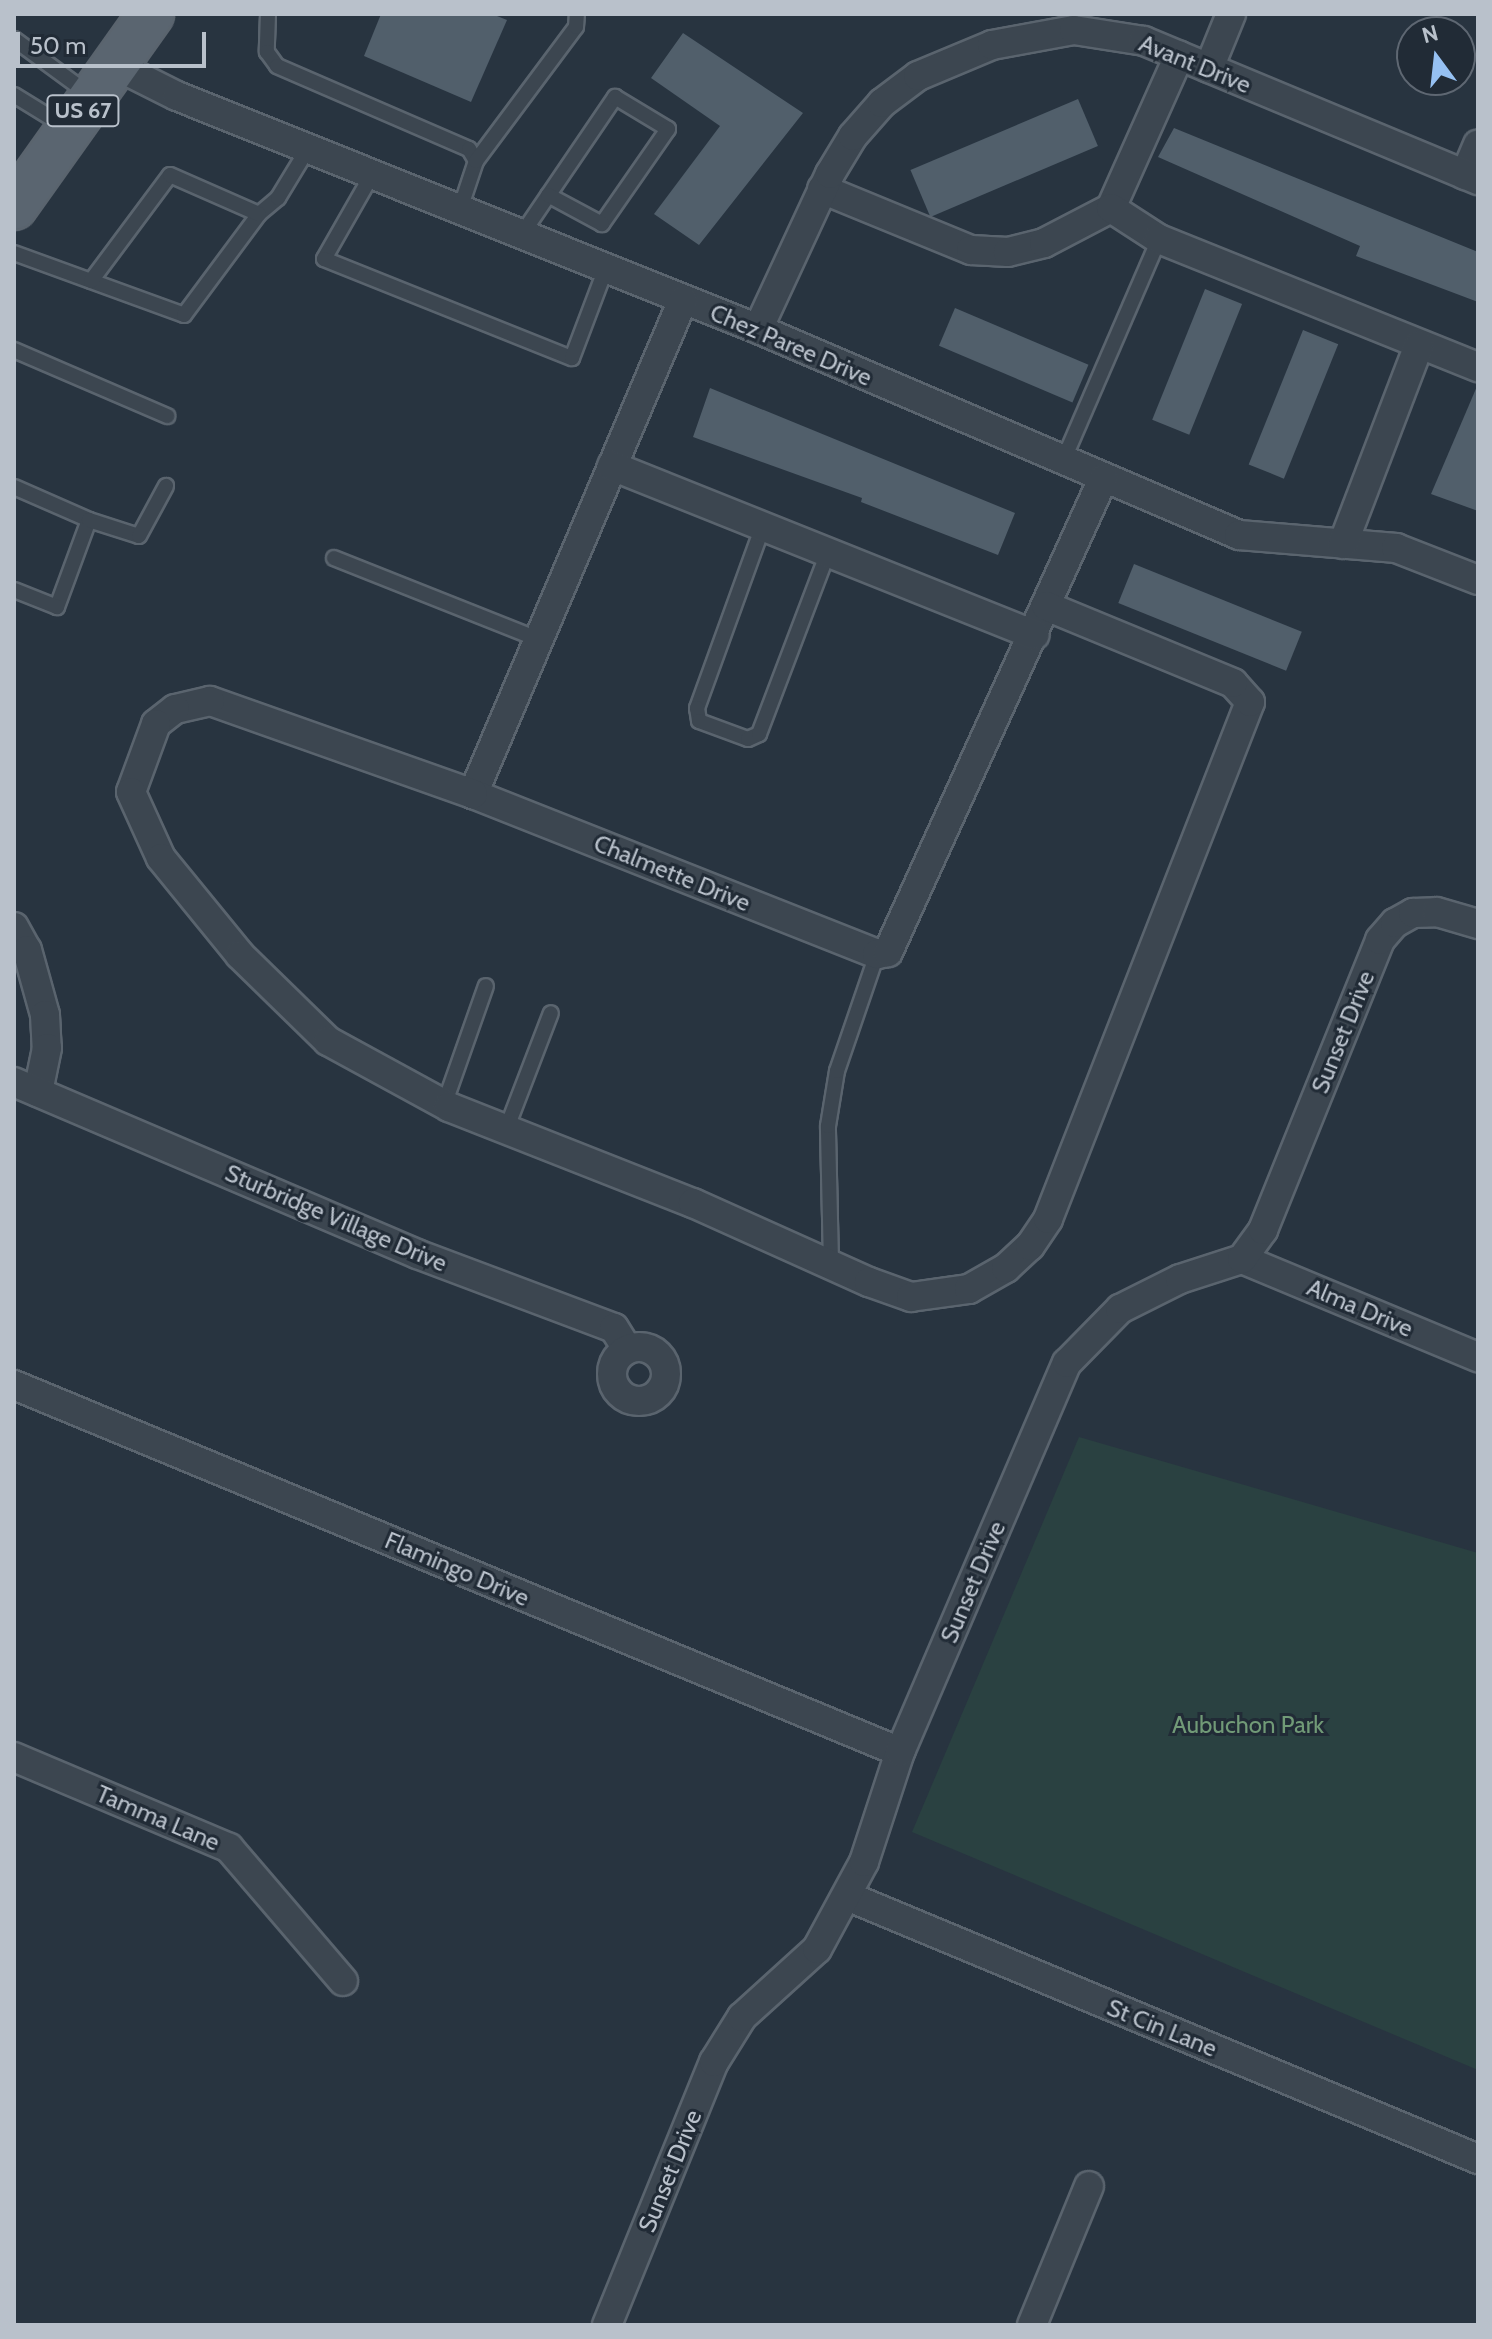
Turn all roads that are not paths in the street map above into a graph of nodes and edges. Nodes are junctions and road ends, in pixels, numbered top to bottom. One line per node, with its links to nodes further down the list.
1 (151, 14): 10 (main road, US 67)
2 (268, 14): 13 (lane)
3 (577, 14): 13 (lane)
4 (1231, 14): 8 (street)
5 (1074, 22): 7 (street, Avant Drive); 16 (street, Avant Drive)
6 (14, 39): 10 (lane)
7 (1179, 56): 8 (street, Avant Drive); 19 (street)
8 (1209, 68): 15 (street, Avant Drive)
9 (14, 95): 10 (lane)
10 (92, 97): 12 (street, Chez Paree Drive); 18 (main road, US 67)
11 (1478, 145): 15 (street)
12 (309, 147): 14 (street, Chez Paree Drive); 21 (lane)
13 (476, 161): 20 (lane)
14 (373, 173): 20 (street, Chez Paree Drive); 25 (lane)
15 (1471, 177)
16 (822, 189): 19 (street); 28 (street, Avant Drive)
17 (548, 195): 17 (lane); 22 (lane)
18 (14, 207)
19 (1111, 208): 23 (street)
20 (460, 209): 22 (street, Chez Paree Drive)
21 (259, 214): 26 (lane); 26 (lane)
22 (522, 234): 25 (street, Chez Paree Drive)
23 (1159, 239): 29 (street); 33 (lane)
24 (14, 253): 26 (lane)
25 (606, 268): 27 (street, Chez Paree Drive)
26 (91, 281)
27 (683, 300): 28 (street, Chez Paree Drive); 34 (street)
28 (758, 329): 33 (street, Chez Paree Drive)
29 (1419, 345): 31 (street); 40 (street)
30 (14, 350): 32 (lane)
31 (1478, 367)
32 (167, 416)
33 (1063, 461): 35 (street, Chez Paree Drive)
34 (612, 466): 39 (street); 47 (street)
35 (1103, 479): 40 (street, Chez Paree Drive); 45 (street)
36 (166, 486): 38 (lane)
37 (14, 487): 38 (lane)
38 (89, 520): 44 (lane)
39 (763, 526): 41 (street); 41 (lane)
40 (1343, 544): 43 (street, Chez Paree Drive)
41 (828, 552): 46 (street)
42 (334, 558): 47 (lane)
43 (1478, 580)
44 (14, 590)
45 (1046, 606): 46 (street); 58 (street, Chalmette Drive)
46 (1034, 635): 51 (street)
47 (538, 639): 48 (street)
48 (473, 794): 51 (street, Chalmette Drive); 55 (street, Chalmette Drive)
49 (1478, 924): 57 (street, Sunset Drive)
50 (14, 927): 54 (street, Sturbridge Village Drive)
51 (877, 954): 58 (lane)
52 (486, 986): 55 (lane)
53 (551, 1013): 56 (lane)
54 (26, 1087): 59 (street, Sturbridge Village Drive)
55 (444, 1105): 56 (street, Chalmette Drive)
56 (506, 1130): 58 (street, Chalmette Drive)
57 (1242, 1259): 60 (street, Alma Drive); 62 (street, Sunset Drive)
58 (831, 1263)
59 (627, 1349)
60 (1478, 1357)
61 (14, 1385): 62 (street, Flamingo Drive)
62 (900, 1752): 64 (street, Sunset Drive)
63 (14, 1757): 65 (street, Tamma Lane)
64 (847, 1896): 66 (street, St Cin Lane); 68 (street, Sunset Drive)
65 (343, 1981)
66 (1478, 2159)
67 (1089, 2186): 69 (street)
68 (607, 2325)
69 (1032, 2325)

